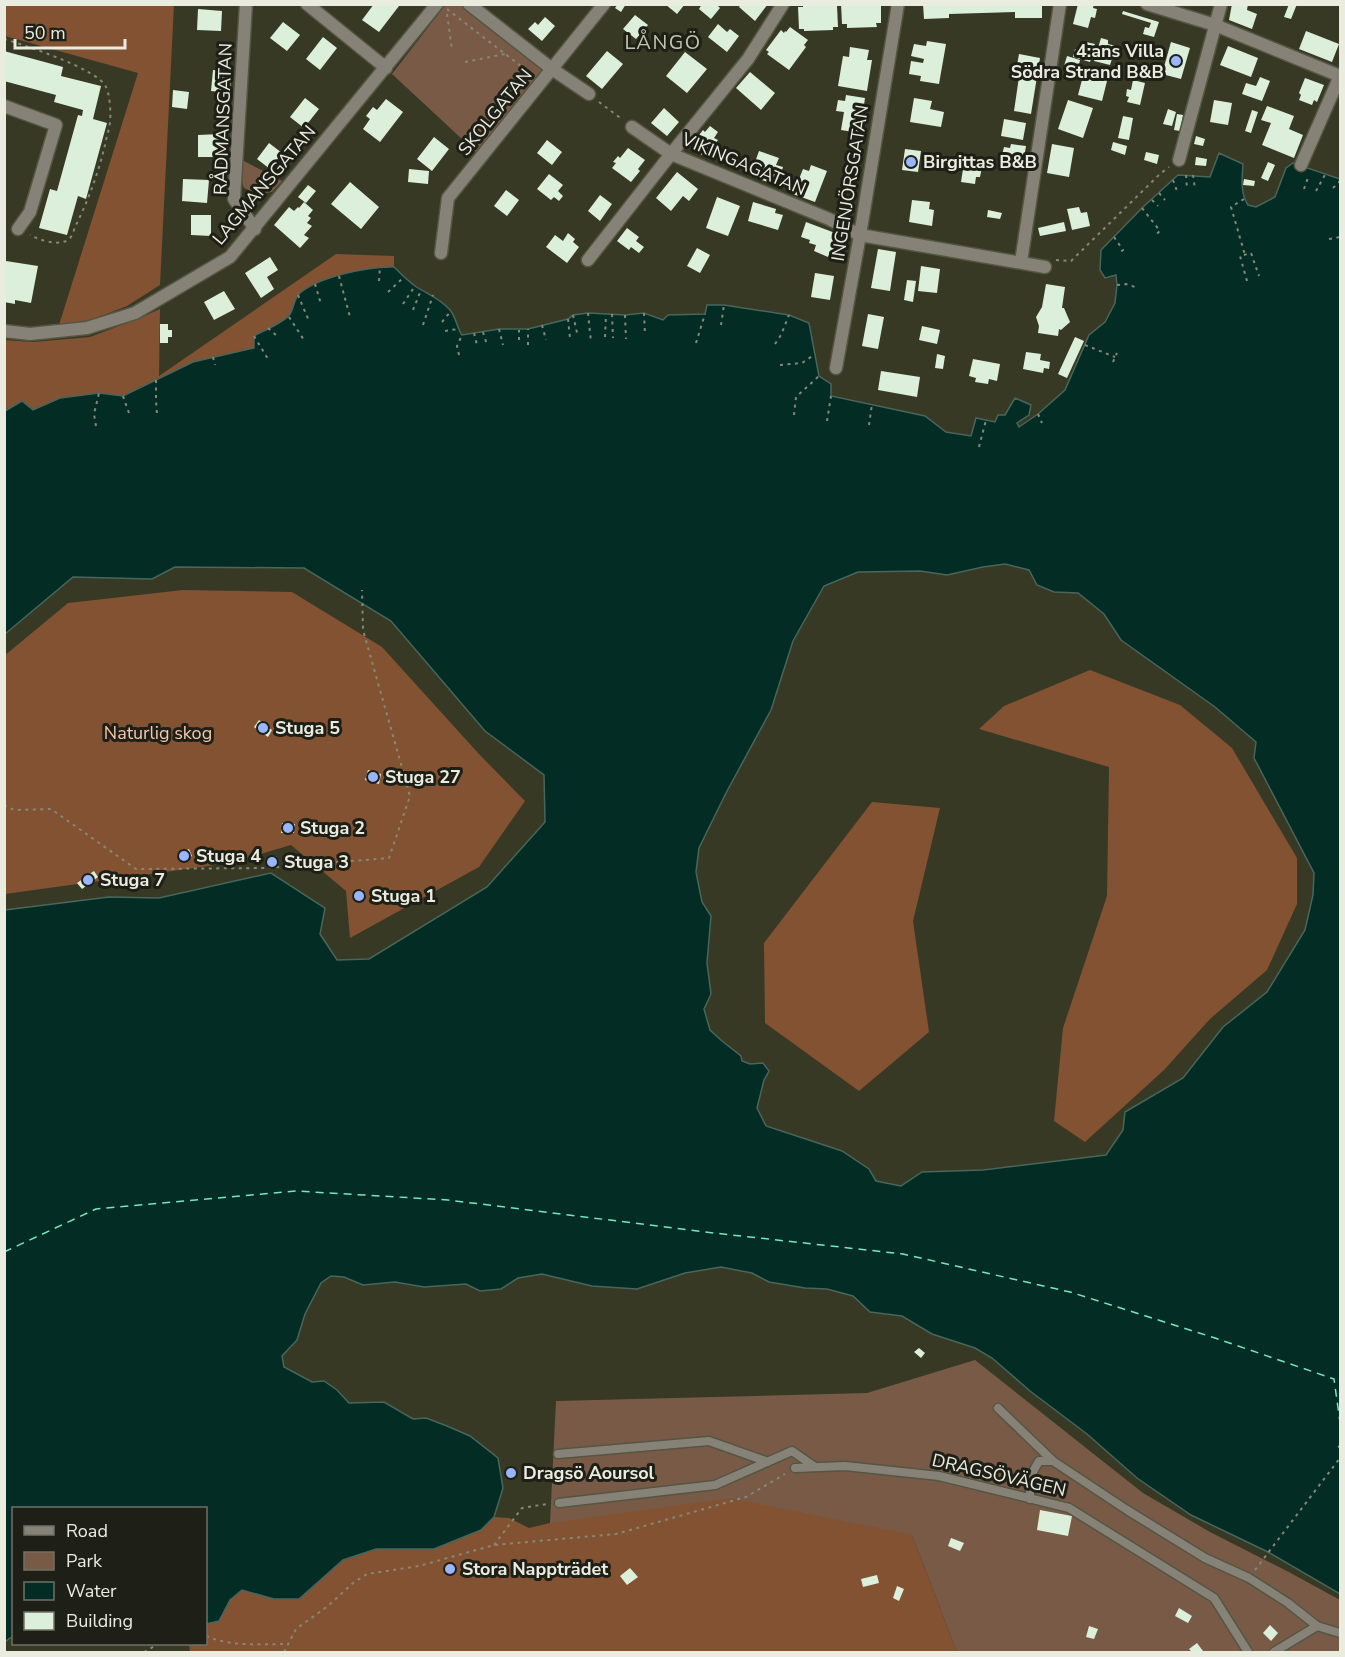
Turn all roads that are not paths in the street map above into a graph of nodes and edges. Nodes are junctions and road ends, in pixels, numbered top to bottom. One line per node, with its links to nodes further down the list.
1 (246, 4): 22 (street, RÅDMANSGATAN)
2 (308, 4): 12 (street)
3 (437, 4): 12 (street, LAGMANSGATAN)
4 (469, 4): 13 (street)
5 (604, 4): 13 (street, SKOLGATAN)
6 (783, 4): 18 (street)
7 (898, 4): 23 (street, INGENJÖRSGATAN)
8 (1060, 4): 26 (street)
9 (1147, 4): 11 (street)
10 (1221, 4): 11 (street)
11 (1215, 25): 14 (street); 19 (street)
12 (386, 68): 22 (street, LAGMANSGATAN)
13 (552, 69): 15 (street); 24 (street, SKOLGATAN)
14 (1340, 76): 20 (street)
15 (589, 94)
16 (4, 106): 21 (street)
17 (632, 127): 18 (street, VIKINGAGATAN)
18 (671, 154): 23 (street, VIKINGAGATAN); 25 (street)
19 (1179, 160)
20 (1306, 167)
21 (18, 229)
22 (255, 229): 28 (street, LAGMANSGATAN)
23 (860, 235): 26 (street, VIKINGAGATAN); 29 (street, INGENJÖRSGATAN)
24 (441, 253)
25 (588, 260)
26 (1021, 262): 27 (street, VIKINGAGATAN)
27 (1045, 267)
28 (4, 332)
29 (837, 368)
30 (998, 1408): 32 (lane)
31 (558, 1454): 33 (lane)
32 (1053, 1461): 36 (lane); 38 (lane)
33 (768, 1462): 34 (lane); 37 (lane)
34 (815, 1467): 35 (lane, DRAGSÖVÄGEN); 36 (lane, DRAGSÖVÄGEN)
35 (795, 1468)
36 (1030, 1499): 40 (lane, DRAGSÖVÄGEN)
37 (559, 1503)
38 (1317, 1626): 39 (lane); 41 (lane)
39 (1341, 1633)
40 (1248, 1653)
41 (1274, 1653)

